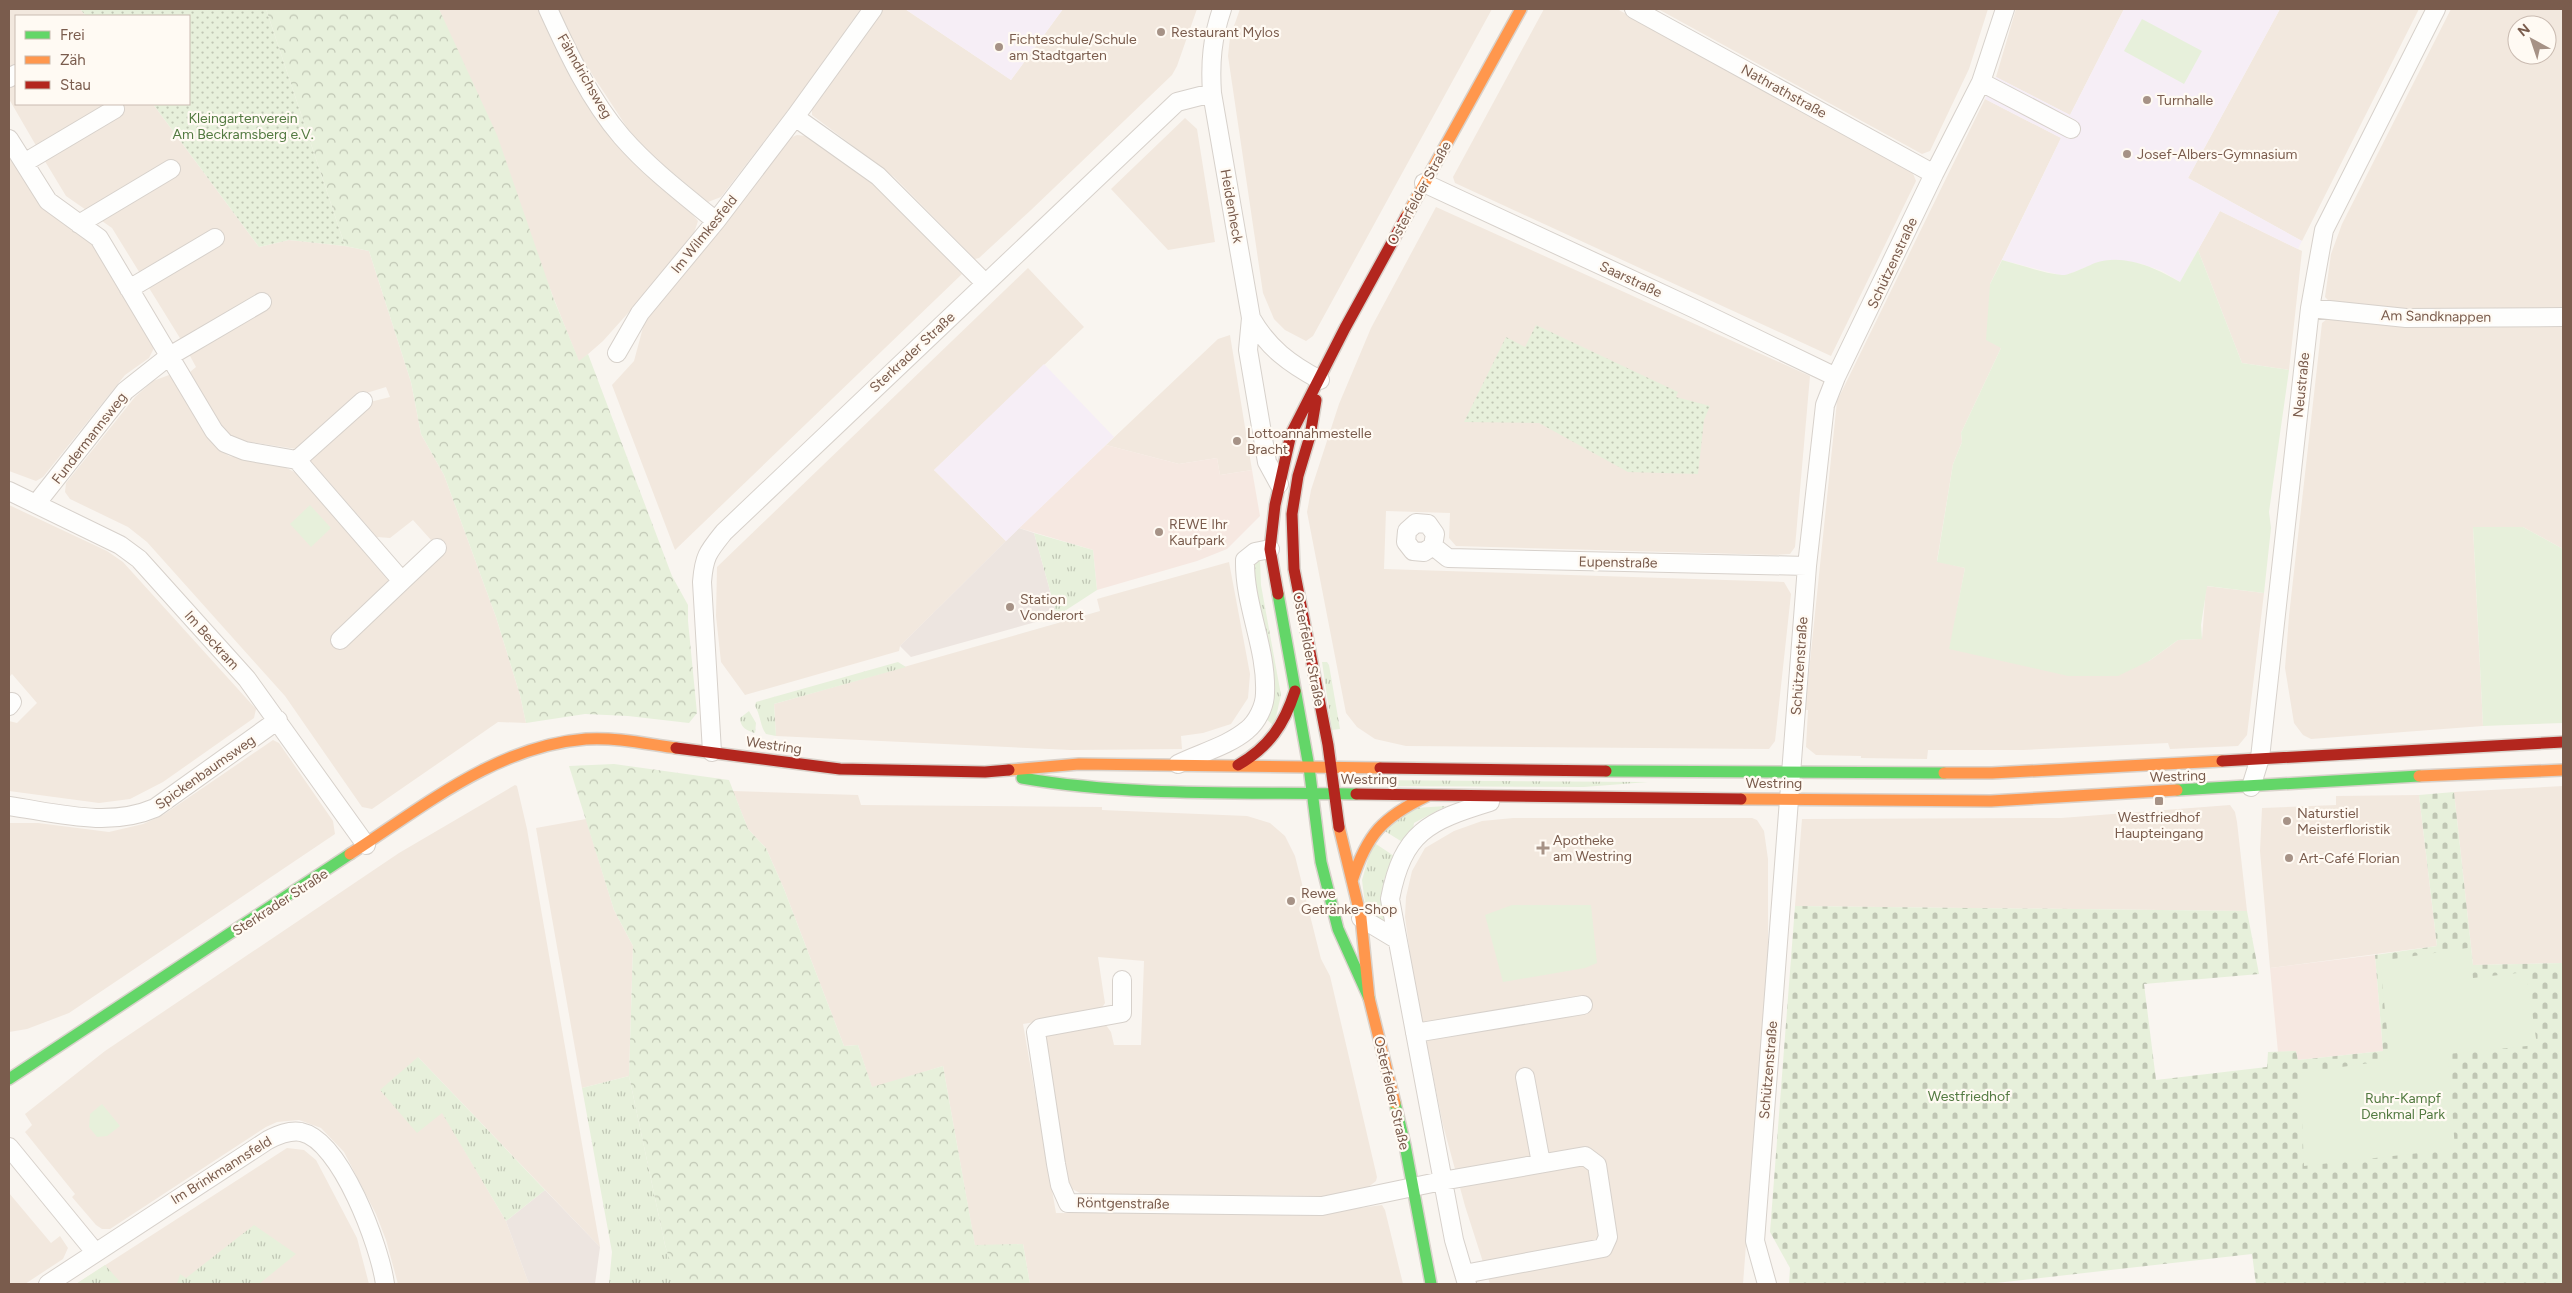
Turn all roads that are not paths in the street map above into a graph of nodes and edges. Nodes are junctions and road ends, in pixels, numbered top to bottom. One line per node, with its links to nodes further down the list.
1 (548, 9): 18 (street, Fähndrichsweg)
2 (873, 9): 11 (street, Im Wilmkesfeld)
3 (1222, 9): 9 (street)
4 (1521, 9): 17 (main road, Osterfelder Straße)
5 (1634, 9): 16 (street, Nathrathstraße)
6 (2005, 9): 8 (street, Schützenstraße)
7 (2436, 9): 24 (street, Neustraße)
8 (1981, 82): 12 (street); 16 (street, Schützenstraße)
9 (1212, 93): 21 (street, Sterkrader Straße); 26 (street, Heidenheck)
10 (115, 109): 14 (street)
11 (795, 117): 18 (street, Im Wilmkesfeld); 21 (street)
12 (2071, 129)
13 (9, 139): 14 (street)
14 (24, 163): 19 (street)
15 (171, 169): 19 (street)
16 (1934, 174): 29 (street, Schützenstraße)
17 (1424, 183): 29 (street, Saarstraße); 30 (main road, Osterfelder Straße)
18 (716, 221): 27 (street, Im Wilmkesfeld)
19 (80, 224): 22 (street)
20 (215, 238): 22 (street)
21 (985, 283): 46 (street, Sterkrader Straße)
22 (129, 289): 28 (street)
23 (262, 302): 28 (street, Fundermannsweg)
24 (2310, 308): 25 (street, Am Sandknappen); 47 (street, Neustraße)
25 (2563, 317)
26 (1251, 318): 30 (street, Heidenheck); 33 (street, Heidenheck)
27 (617, 353)
28 (168, 357): 32 (street); 35 (street, Fundermannsweg)
29 (1836, 377): 39 (street, Schützenstraße)
30 (1320, 380): 33 (main road, Osterfelder Straße); 51 (main road, Osterfelder Straße)
31 (363, 401): 32 (street)
32 (297, 460): 40 (street)
33 (1279, 484): 38 (main road, Osterfelder Straße)
34 (9, 491): 35 (street, Im Beckram)
35 (36, 504): 43 (street, Im Beckram)
36 (1433, 546): 39 (street, Eupenstraße)
37 (436, 548): 40 (street)
38 (1270, 549): 42 (main road, Osterfelder Straße); 48 (street)
39 (1807, 566): 54 (street, Schützenstraße)
40 (402, 581): 41 (street)
41 (340, 640)
42 (1295, 689): 49 (main road); 50 (main road, Osterfelder Straße)
43 (278, 720): 61 (street, Spickenbaumsweg); 62 (street, Im Beckram)
44 (559, 742): 46 (main road, Westring); 62 (main road, Sterkrader Straße)
45 (2563, 742): 47 (main road, Westring)
46 (704, 751): 53 (main road, Westring)
47 (2260, 758): 54 (main road, Westring); 55 (street, Neustraße)
48 (1177, 764): 49 (main road, Westring); 53 (main road, Westring)
49 (1238, 765): 50 (main road, Westring)
50 (1309, 766): 51 (main road, Westring); 56 (main road, Osterfelder Straße)
51 (1332, 767): 54 (main road, Westring); 57 (main road, Osterfelder Straße)
52 (2563, 770): 55 (main road, Westring)
53 (985, 772): 56 (main road, Westring)
54 (1791, 773): 60 (street, Schützenstraße)
55 (2251, 787): 60 (main road, Westring)
56 (1312, 793): 57 (main road, Westring); 67 (main road, Osterfelder Straße)
57 (1333, 794): 58 (main road, Westring); 63 (main road, Osterfelder Straße)
58 (1432, 794): 59 (main road, Westring); 63 (main road)
59 (1506, 797): 60 (main road, Westring); 65 (street)
60 (1787, 798): 81 (street, Schützenstraße)
61 (9, 806)
62 (366, 845): 71 (main road, Sterkrader Straße)
63 (1351, 884): 64 (main road, Osterfelder Straße)
64 (1361, 918): 65 (street); 67 (main road, Osterfelder Straße)
65 (1396, 939): 69 (street)
66 (1122, 980): 75 (street, Röntgenstraße)
67 (1369, 998): 75 (main road, Osterfelder Straße)
68 (1583, 1005): 69 (street)
69 (1415, 1033): 74 (street)
70 (1525, 1077): 73 (street)
71 (9, 1079)
72 (9, 1147): 76 (street)
73 (1541, 1163): 74 (street); 77 (street)
74 (1442, 1181): 75 (street); 77 (street)
75 (1412, 1188): 80 (main road, Osterfelder Straße)
76 (95, 1252): 78 (street, Im Brinkmannsfeld); 79 (street, Im Brinkmannsfeld)
77 (1465, 1279)
78 (48, 1284)
79 (384, 1284)
80 (1431, 1284)
81 (1767, 1284)

